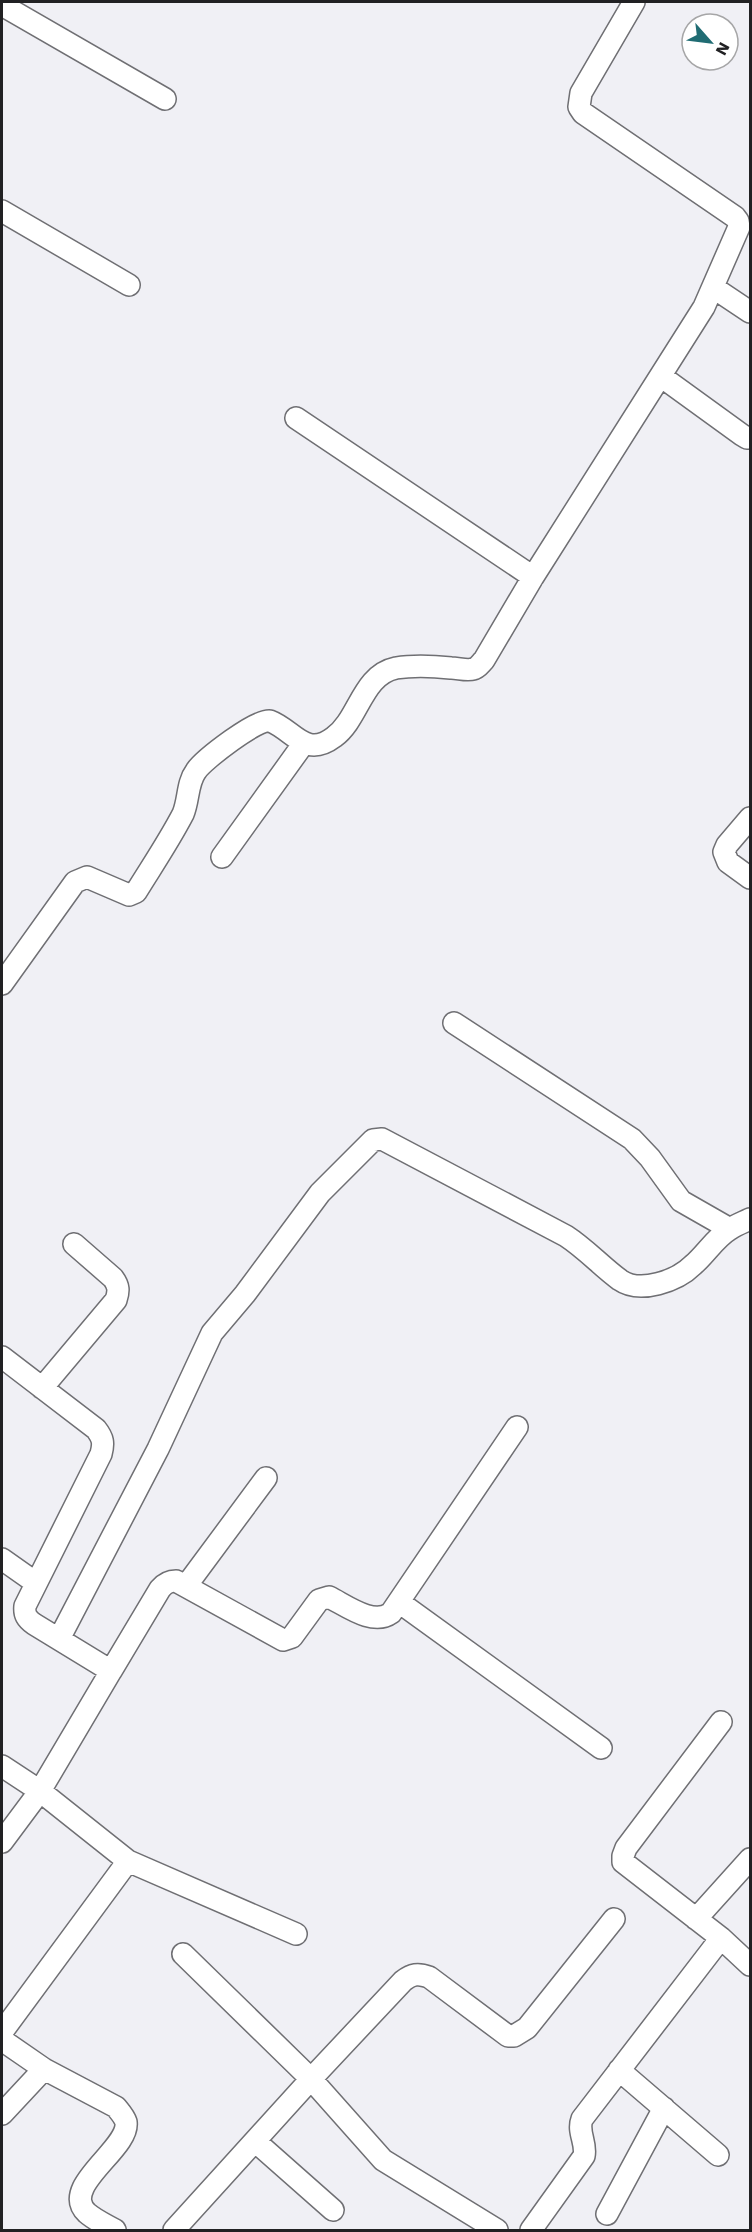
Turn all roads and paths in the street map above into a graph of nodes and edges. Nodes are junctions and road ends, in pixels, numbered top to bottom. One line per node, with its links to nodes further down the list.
1 (634, 2): 6 (street)
2 (2, 5): 3 (street)
3 (165, 99)
4 (2, 211): 5 (street)
5 (129, 285)
6 (714, 288): 7 (street); 8 (street)
7 (750, 312)
8 (662, 377): 10 (street); 11 (street)
9 (296, 418): 11 (street)
10 (750, 437)
11 (533, 577): 12 (street)
12 (304, 743): 14 (street); 16 (street)
13 (750, 818): 15 (street)
14 (222, 857)
15 (750, 878)
16 (2, 984)
17 (454, 1023): 19 (street)
18 (750, 1219): 19 (street)
19 (730, 1228): 29 (street)
20 (74, 1244): 22 (street)
21 (2, 1357): 22 (street)
22 (42, 1388): 26 (street)
23 (517, 1427): 28 (street)
24 (266, 1478): 27 (street)
25 (2, 1558): 26 (street)
26 (36, 1583): 29 (street)
27 (186, 1586): 28 (street); 30 (street)
28 (399, 1602): 32 (street)
29 (59, 1639): 30 (street)
30 (111, 1671): 34 (street)
31 (721, 1722): 39 (street)
32 (601, 1748)
33 (2, 1766): 34 (street)
34 (39, 1791): 35 (street); 37 (street)
35 (2, 1842)
36 (750, 1859): 39 (street)
37 (128, 1861): 40 (street); 44 (street)
38 (614, 1919): 48 (street)
39 (696, 1919): 41 (street)
40 (296, 1934)
41 (722, 1938): 43 (street); 47 (street)
42 (183, 1954): 48 (street)
43 (750, 1965)
44 (2, 2032)
45 (2, 2040): 46 (street)
46 (44, 2069): 50 (street); 56 (street)
47 (619, 2070): 49 (street); 58 (street)
48 (311, 2079): 51 (street); 55 (street)
49 (664, 2108): 52 (street); 54 (street)
50 (2, 2114)
51 (255, 2141): 53 (street); 57 (street)
52 (718, 2155)
53 (333, 2210)
54 (607, 2214)
55 (482, 2227)
56 (115, 2230)
57 (174, 2230)
58 (531, 2230)

